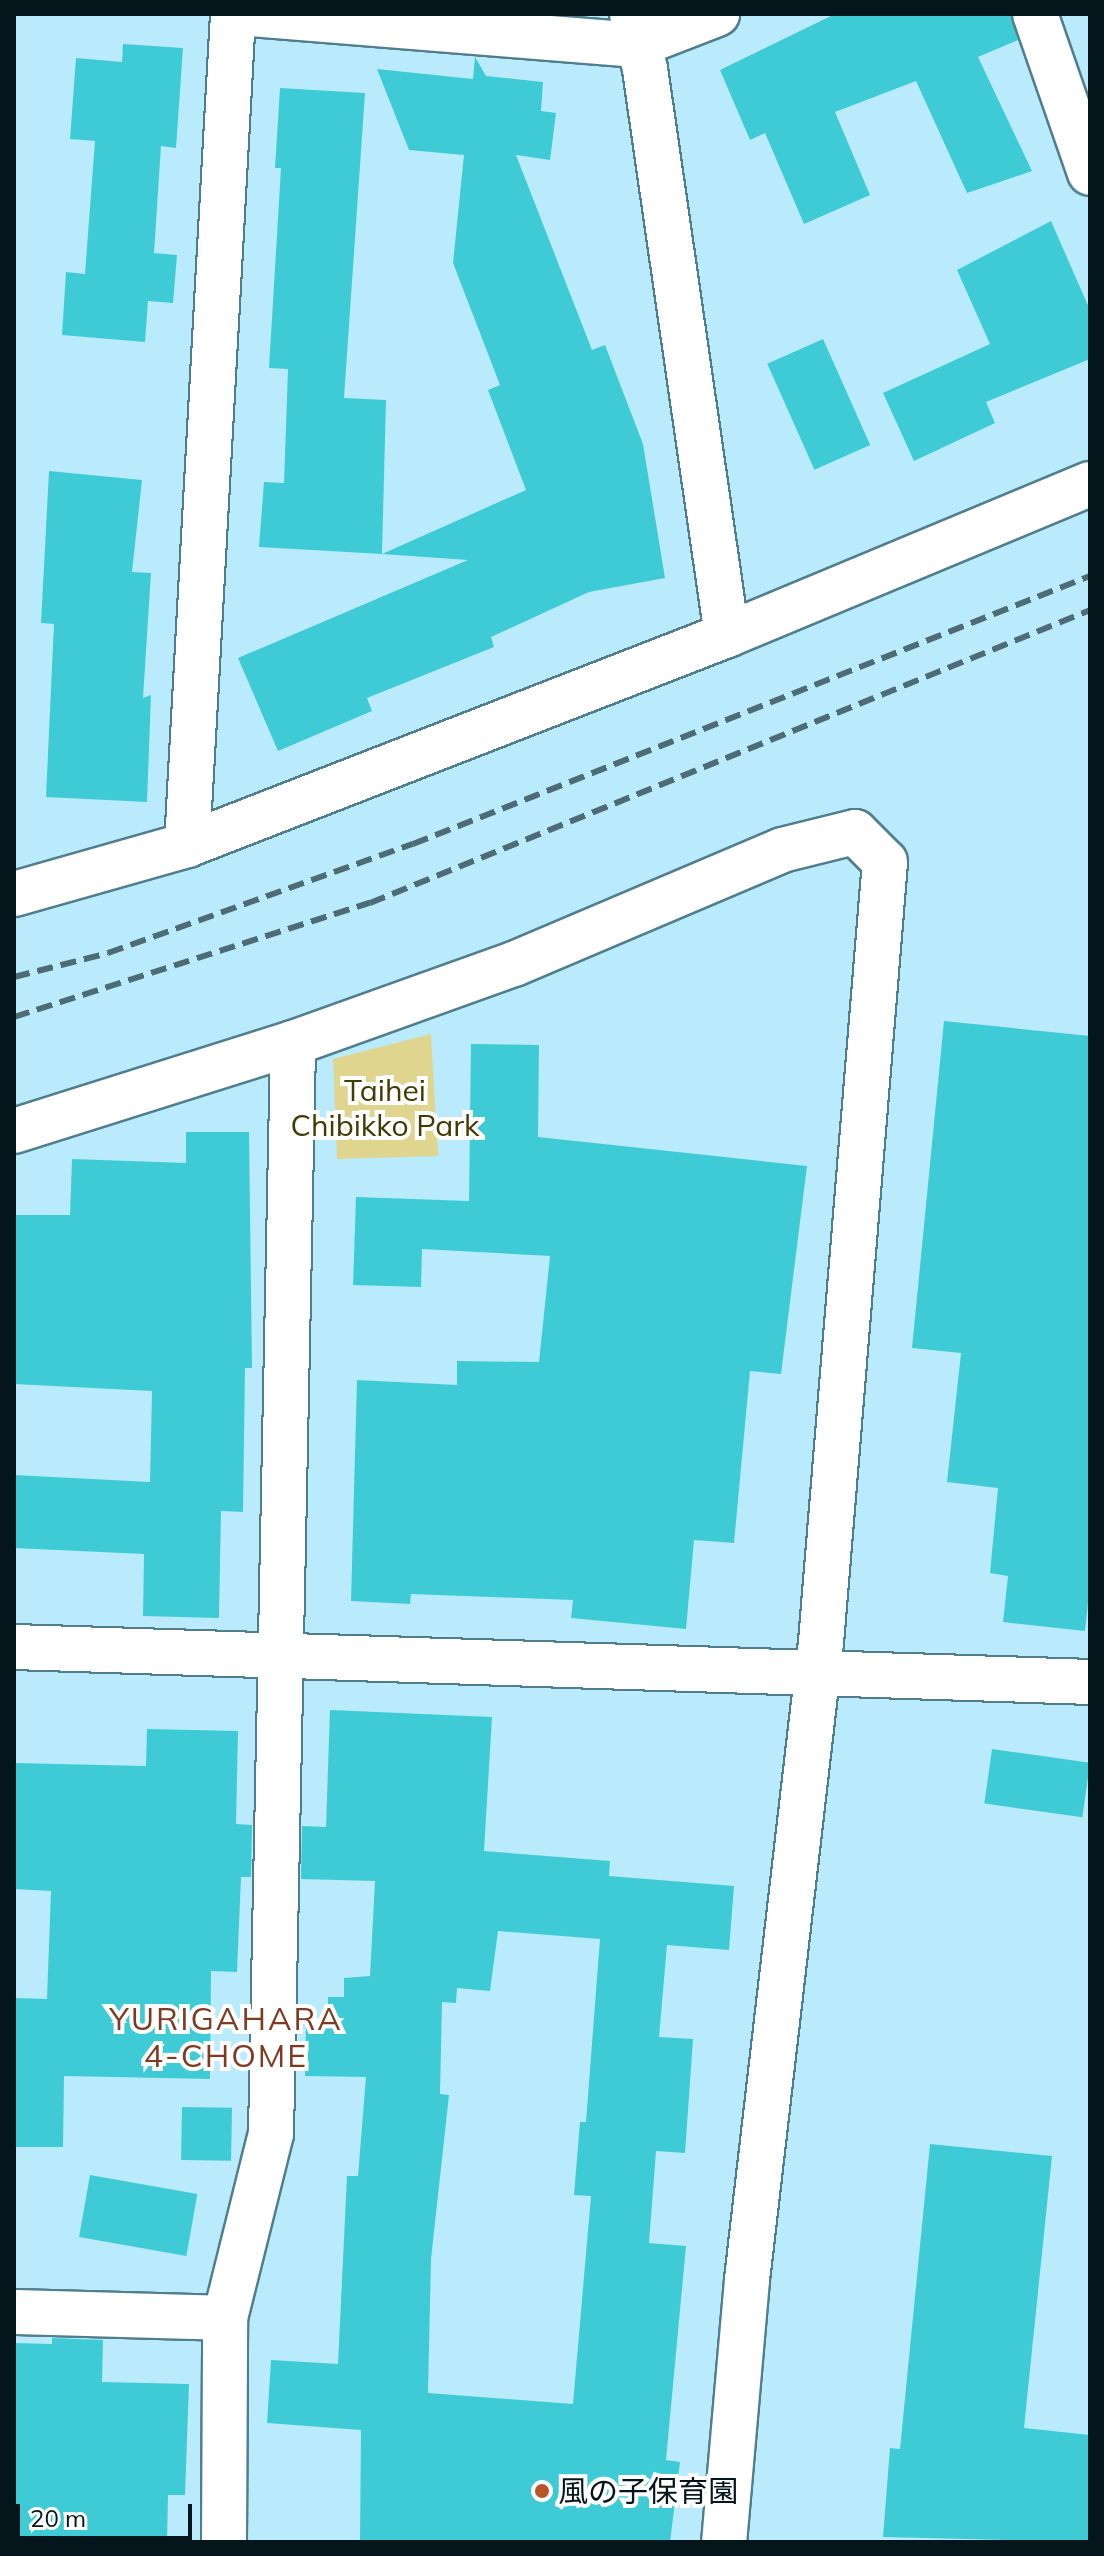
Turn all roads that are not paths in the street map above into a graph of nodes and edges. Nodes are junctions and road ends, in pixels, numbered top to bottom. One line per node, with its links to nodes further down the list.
1 (233, 14): 9 (street)
2 (251, 14): 5 (street)
3 (717, 14): 5 (street)
4 (1035, 14): 6 (street)
5 (635, 29): 8 (street)
6 (1090, 173)
7 (1090, 484): 8 (street)
8 (727, 635): 9 (street)
9 (187, 845): 10 (street)
10 (14, 894)
11 (293, 1043): 12 (street); 14 (street); 15 (street)
12 (14, 1131)
13 (14, 1647): 14 (street)
14 (281, 1658): 15 (street); 18 (street)
15 (818, 1674): 16 (street); 20 (street)
16 (1090, 1682)
17 (14, 2312): 18 (street)
18 (225, 2318): 19 (street)
19 (224, 2542)
20 (724, 2542)

